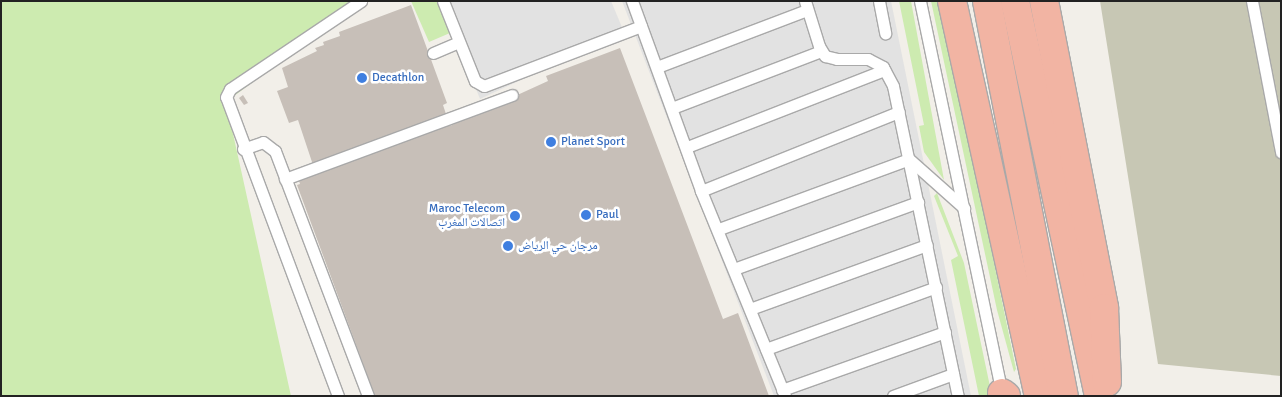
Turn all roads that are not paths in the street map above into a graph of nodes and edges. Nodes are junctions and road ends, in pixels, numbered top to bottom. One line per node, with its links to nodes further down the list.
1 (361, 1): 23 (lane)
2 (443, 1): 14 (lane)
3 (632, 1): 12 (lane)
4 (879, 1): 13 (lane)
5 (920, 1): 29 (lane)
6 (952, 1): 44 (highway)
7 (987, 1): 45 (highway)
8 (1015, 1): 46 (highway)
9 (1044, 1): 47 (highway)
10 (1252, 1): 24 (lane)
11 (806, 5): 16 (lane); 17 (lane)
12 (641, 26): 14 (lane); 17 (lane)
13 (884, 33)
14 (460, 45): 15 (lane)
15 (433, 52)
16 (821, 52): 18 (lane); 20 (lane)
17 (657, 67): 20 (lane)
18 (885, 70): 21 (lane); 22 (lane)
19 (512, 95): 26 (lane)
20 (672, 108): 22 (lane)
21 (899, 112): 25 (lane); 27 (lane)
22 (686, 147): 27 (lane)
23 (244, 149): 26 (lane); 40 (lane)
24 (1281, 152)
25 (909, 159): 28 (lane); 29 (lane); 30 (lane)
26 (285, 179): 41 (lane)
27 (701, 191): 30 (lane)
28 (918, 202): 31 (lane); 32 (lane)
29 (964, 208): 39 (lane)
30 (719, 229): 32 (lane)
31 (927, 245): 33 (lane); 34 (lane)
32 (734, 269): 34 (lane)
33 (936, 287): 35 (lane); 36 (lane)
34 (750, 309): 36 (lane)
35 (945, 332): 37 (lane); 38 (lane)
36 (766, 349): 38 (lane)
37 (953, 374): 42 (lane); 43 (lane)
38 (784, 393)
39 (1004, 395)
40 (338, 396)
41 (368, 396)
42 (893, 396)
43 (958, 396)
44 (1040, 396)
45 (1064, 396)
46 (1099, 396)
47 (1106, 396)

